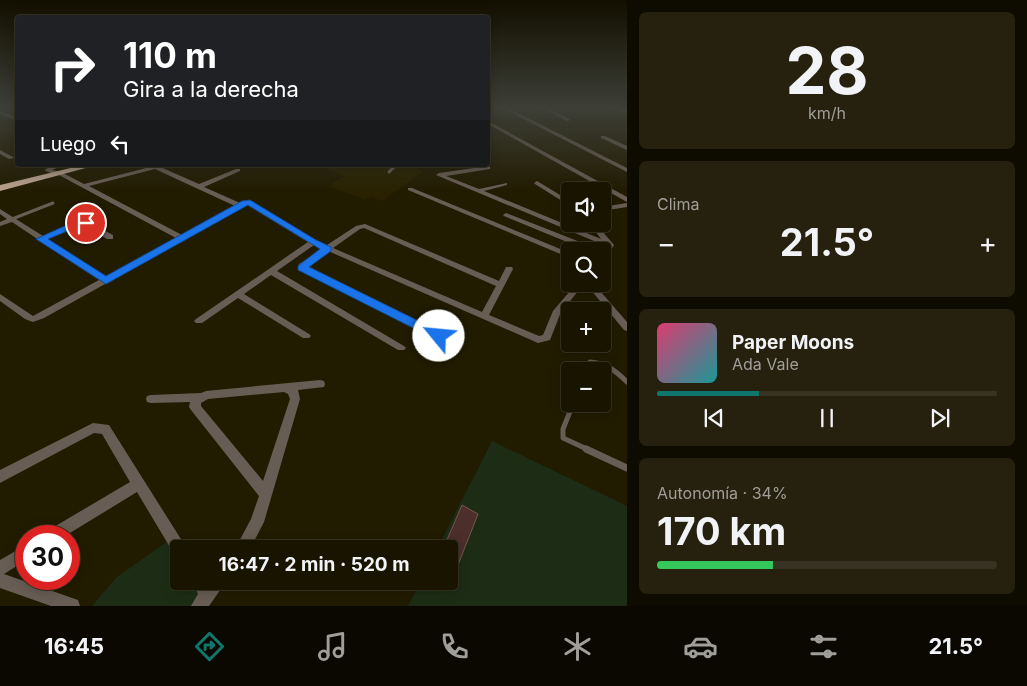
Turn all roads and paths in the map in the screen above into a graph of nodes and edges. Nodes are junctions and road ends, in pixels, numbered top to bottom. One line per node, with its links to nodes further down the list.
1 (512, 135): 24 (street)
2 (558, 135): 13 (street)
3 (603, 137): 4 (street)
4 (627, 148)
5 (0, 152): 6 (street)
6 (11, 158)
7 (82, 167): 14 (main road)
8 (150, 167): 19 (street)
9 (156, 167): 20 (street)
10 (394, 167): 15 (lane)
11 (488, 168): 22 (street)
12 (238, 170): 20 (street)
13 (627, 170)
14 (58, 171): 18 (main road); 19 (street)
15 (389, 172)
16 (537, 183): 23 (street)
17 (505, 184): 22 (street)
18 (0, 186)
19 (83, 186): 35 (street)
20 (200, 186): 26 (street)
21 (410, 189): 42 (street)
22 (477, 191): 39 (street)
23 (561, 198)
24 (627, 200)
25 (53, 203): 31 (lane)
26 (239, 205): 35 (street); 37 (street)
27 (627, 205): 28 (street)
28 (611, 208)
29 (0, 211): 31 (street)
30 (506, 215): 38 (street)
31 (12, 219): 32 (street); 36 (street)
32 (0, 224)
33 (599, 232): 40 (street)
34 (110, 237): 36 (street)
35 (182, 238): 45 (street)
36 (41, 239): 45 (street)
37 (313, 242): 41 (street); 44 (street)
38 (573, 242)
39 (603, 242)
40 (608, 242)
41 (328, 249): 46 (street); 51 (street); 55 (street)
42 (561, 252)
43 (509, 269): 46 (street)
44 (271, 271): 49 (street); 56 (street)
45 (106, 281): 50 (street)
46 (501, 285): 51 (street)
47 (573, 292): 51 (street)
48 (597, 292): 53 (street)
49 (238, 294): 52 (street); 54 (street)
50 (0, 297)
51 (484, 317)
52 (199, 320)
53 (627, 328)
54 (306, 336)
55 (451, 342)
56 (401, 348)
57 (611, 369): 58 (lane)
58 (627, 382)
59 (320, 384): 60 (street)
60 (288, 388): 61 (street); 67 (street)
61 (200, 397): 62 (street); 67 (street)
62 (151, 399)
63 (570, 412): 64 (lane)
64 (627, 468)
65 (0, 477): 66 (street)
66 (138, 484): 68 (street); 69 (street)
67 (266, 495): 70 (street)
68 (70, 525)
69 (173, 540)
70 (247, 540)
71 (15, 559): 72 (street)
72 (0, 568)
73 (0, 580): 76 (street)
74 (211, 590): 75 (street)
75 (203, 601)
76 (72, 606)

